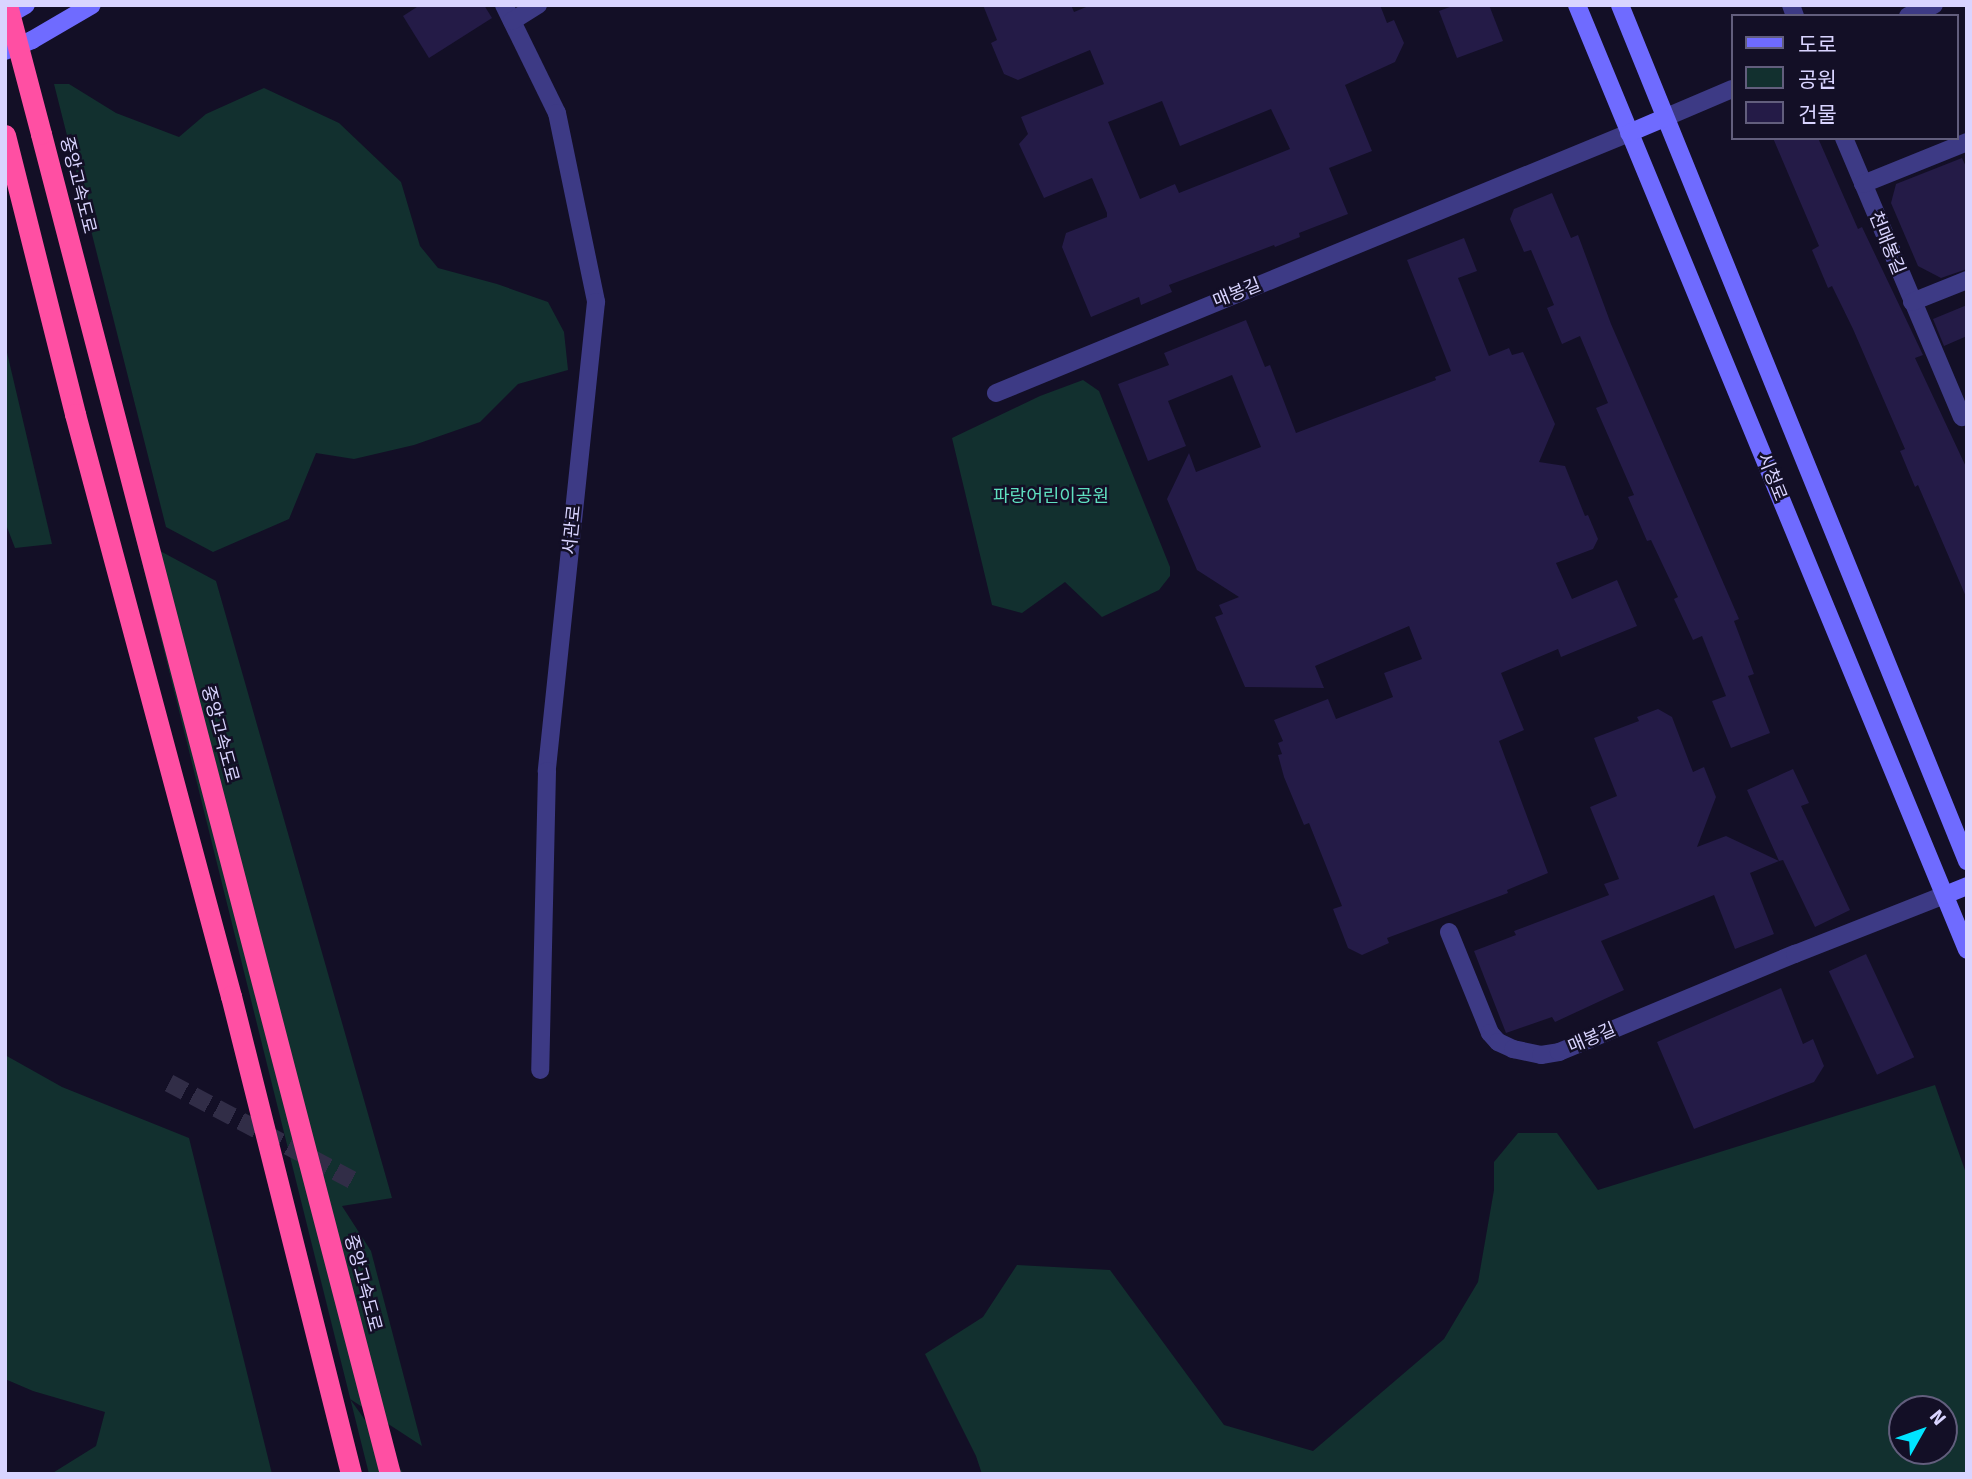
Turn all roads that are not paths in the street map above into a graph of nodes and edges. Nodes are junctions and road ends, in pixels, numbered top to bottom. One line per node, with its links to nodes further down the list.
1 (8, 5): 30 (highway, 중앙고속도로, bridge)
2 (26, 5): 10 (street)
3 (92, 5): 11 (street)
4 (538, 5): 8 (street)
5 (1577, 5): 14 (street, 시청로)
6 (1620, 5): 13 (street)
7 (1934, 5): 9 (street)
8 (508, 13): 28 (street, 서관로)
9 (1913, 14)
10 (5, 17)
11 (5, 51)
12 (1730, 90): 13 (street)
13 (1664, 118): 14 (street); 23 (street)
14 (1629, 133): 21 (street, 매봉길); 25 (street, 시청로)
15 (1845, 140): 18 (street, 천매봉길)
16 (7, 141): 29 (highway)
17 (1967, 142): 18 (street)
18 (1863, 184): 20 (street, 천매봉길)
19 (1967, 280): 20 (street)
20 (1912, 302): 22 (street, 천매봉길)
21 (996, 393)
22 (1965, 421)
23 (1967, 861)
24 (1967, 886): 25 (street)
25 (1945, 895): 26 (street, 매봉길); 27 (street, 시청로)
26 (1449, 932)
27 (1967, 950)
28 (540, 1070)
29 (351, 1474)
30 (390, 1474)

